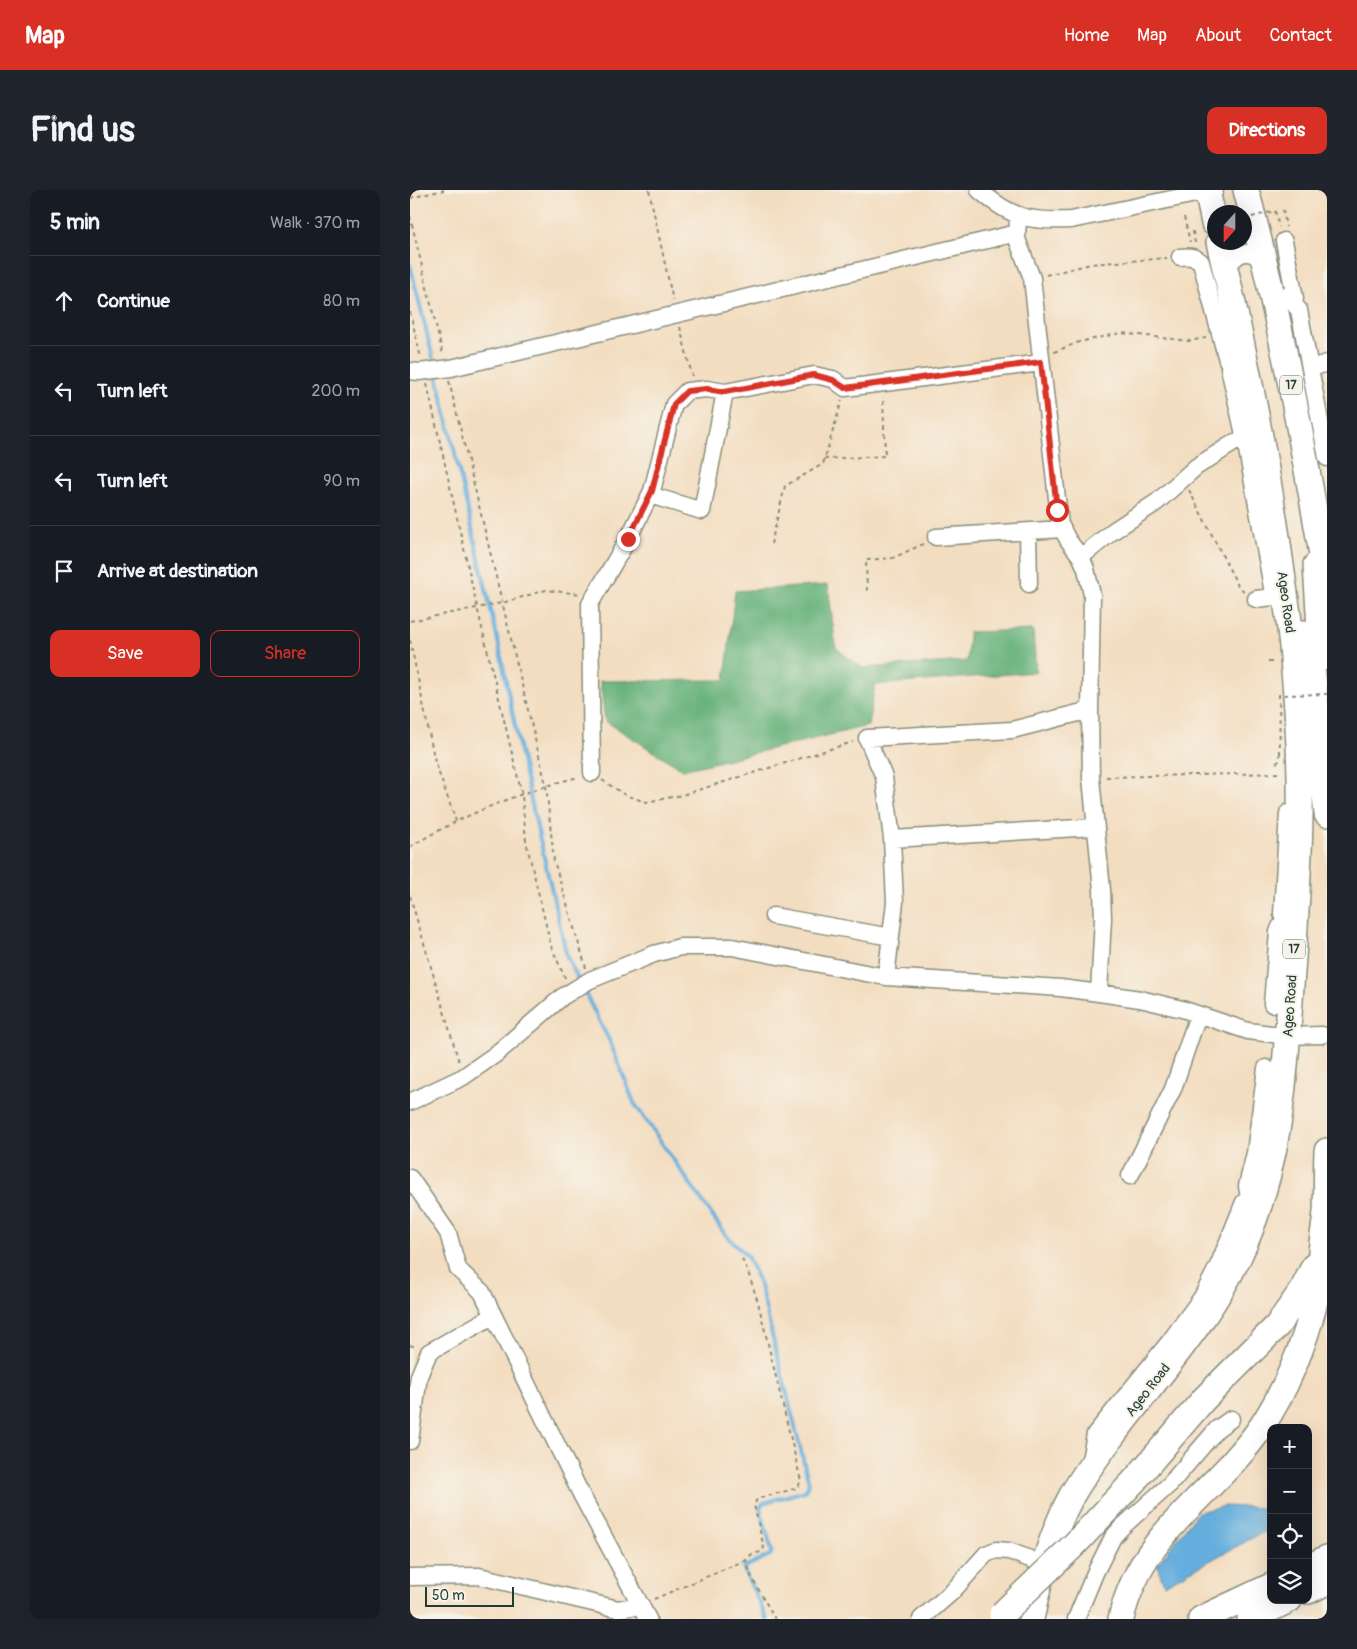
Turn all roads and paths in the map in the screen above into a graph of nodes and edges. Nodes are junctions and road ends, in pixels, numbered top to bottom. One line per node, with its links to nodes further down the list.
1 (444, 190): 6 (path)
2 (649, 190): 24 (path)
3 (979, 190): 9 (street)
4 (1246, 190): 18 (highway, 17)
5 (1210, 191): 9 (street); 12 (highway)
6 (410, 198)
7 (1283, 210): 14 (path)
8 (410, 216): 29 (path)
9 (1018, 216): 13 (street)
10 (1184, 217): 17 (path)
11 (1252, 217): 14 (path, bridge)
12 (1204, 228): 15 (path)
13 (1017, 233): 20 (street); 24 (street)
14 (1283, 234): 22 (street)
15 (1207, 242)
16 (1211, 250): 19 (highway, Ageo Road / 17)
17 (1186, 254): 20 (path); 25 (street)
18 (1266, 263): 19 (street); 21 (highway, 17)
19 (1226, 270): 25 (highway, Ageo Road / 17)
20 (1032, 278): 26 (street)
21 (1271, 289): 22 (street); 37 (highway, 17)
22 (1294, 304): 28 (street)
23 (410, 312): 30 (path)
24 (676, 314): 29 (street); 33 (path)
25 (1231, 346): 26 (path); 35 (highway, Ageo Road / 17); 38 (street)
26 (1041, 360): 31 (street); 43 (street)
27 (1327, 364): 28 (street)
28 (1311, 368): 36 (street)
29 (446, 369): 30 (street); 54 (path)
30 (417, 371): 55 (path)
31 (883, 384): 32 (street); 39 (path)
32 (845, 388): 34 (street); 39 (path)
33 (696, 390): 34 (street); 42 (street)
34 (725, 392): 42 (street)
35 (1254, 402): 70 (highway); 77 (highway, Ageo Road / 17)
36 (1322, 404): 40 (street)
37 (1302, 438): 48 (highway, 17); 61 (highway)
38 (1245, 439): 41 (street); 52 (street)
39 (824, 458): 46 (path)
40 (1327, 458)
41 (1183, 478): 47 (street); 53 (path)
42 (650, 495): 51 (street)
43 (1062, 529): 44 (street); 47 (street)
44 (1028, 532): 45 (street); 49 (street)
45 (936, 537): 50 (path)
46 (771, 544)
47 (1081, 557): 62 (street)
48 (1327, 583)
49 (1029, 584)
50 (867, 591)
51 (594, 596): 54 (path); 65 (street)
52 (1274, 597): 53 (street); 66 (street)
53 (1256, 599)
54 (502, 603): 55 (path); 68 (path)
55 (477, 607): 56 (path); 69 (path)
56 (410, 621)
57 (410, 640): 71 (path)
58 (1268, 662): 59 (path)
59 (1274, 668)
60 (1327, 694): 64 (path, bridge)
61 (1327, 707)
62 (1090, 710): 63 (street); 67 (street)
63 (867, 738): 65 (path); 73 (street)
64 (1276, 763)
65 (592, 773): 68 (path)
66 (1290, 773): 67 (path); 77 (street)
67 (1091, 778): 72 (street)
68 (546, 785): 69 (path); 80 (path)
69 (522, 795): 71 (path); 81 (path)
70 (1327, 814)
71 (456, 821): 74 (path)
72 (1095, 827): 73 (street); 82 (street)
73 (892, 838): 78 (street)
74 (410, 847)
75 (410, 896): 88 (path)
76 (773, 916): 78 (street)
77 (1290, 930): 83 (street); 85 (highway, Ageo Road / 17)
78 (891, 937): 79 (street)
79 (886, 977): 80 (street); 82 (street)
80 (590, 980): 81 (street)
81 (571, 992): 88 (street)
82 (1099, 993): 84 (street)
83 (1272, 1004)
84 (1198, 1015): 85 (street); 91 (street)
85 (1288, 1036): 86 (street); 93 (highway, Ageo Road / 17)
86 (1322, 1036)
87 (1266, 1068): 93 (street)
88 (463, 1077): 89 (street)
89 (410, 1102)
90 (1327, 1151): 94 (highway)
91 (1130, 1176)
92 (410, 1178): 96 (street)
93 (1257, 1192): 101 (highway, Ageo Road / 17)
94 (1321, 1250): 109 (highway, bridge); 114 (highway)
95 (742, 1259): 100 (path)
96 (494, 1316): 98 (street); 108 (street)
97 (1231, 1419): 113 (street)
98 (410, 1441)
99 (1327, 1558): 102 (highway)
100 (746, 1560): 108 (path); 110 (path)
101 (1043, 1564): 111 (street); 112 (highway, Ageo Road / 17)
102 (1312, 1565)
103 (410, 1577): 108 (street)
104 (1327, 1582): 106 (highway)
105 (1267, 1588): 115 (highway)
106 (1312, 1589)
107 (1281, 1604): 116 (highway)
108 (644, 1612)
109 (999, 1616)
110 (775, 1619)
111 (921, 1619)
112 (1031, 1619)
113 (1076, 1619)
114 (1121, 1619)
115 (1200, 1619)
116 (1250, 1619)

